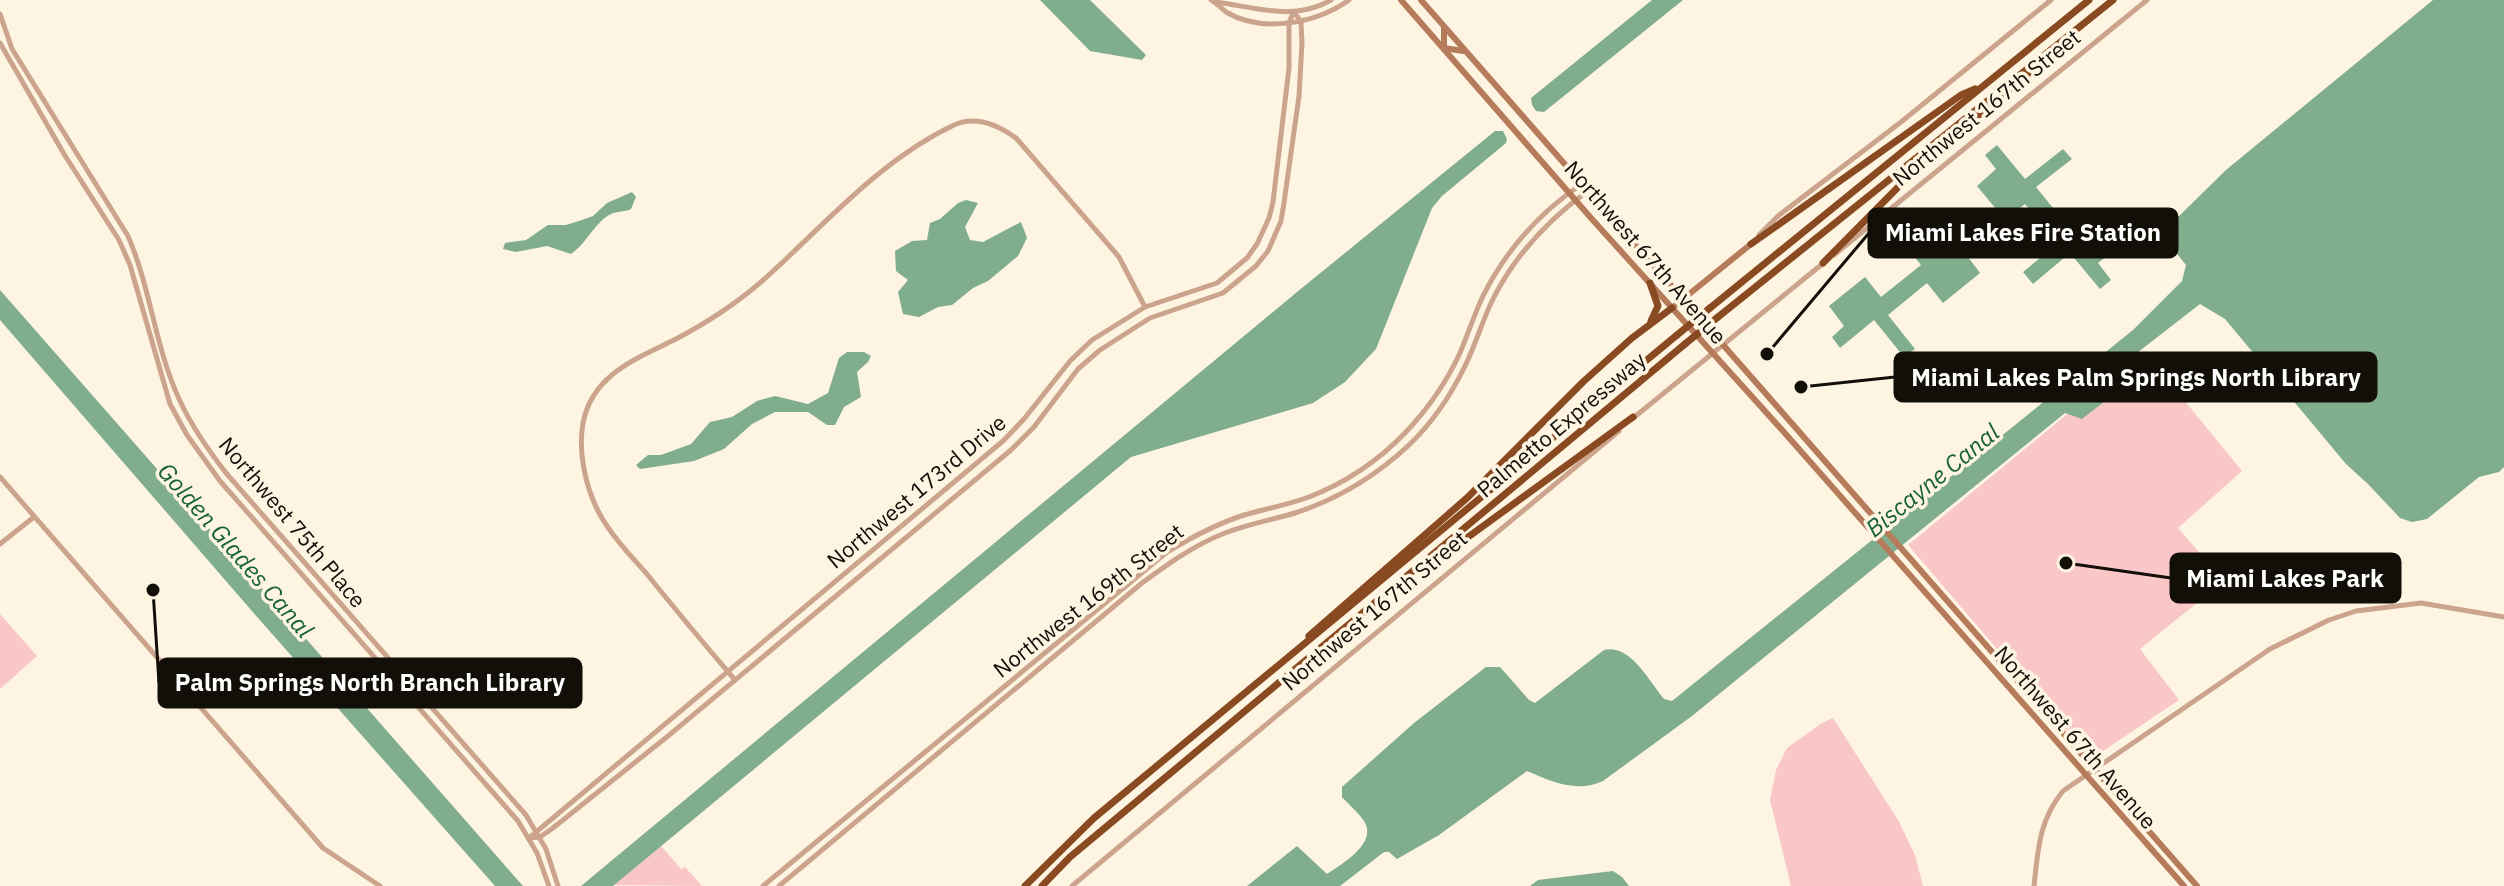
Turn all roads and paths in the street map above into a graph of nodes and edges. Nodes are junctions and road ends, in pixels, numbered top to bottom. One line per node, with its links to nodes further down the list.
1 (1331, 0): 10 (street)
2 (1349, 0): 12 (street)
3 (1401, 0): 17 (main road, Northwest 67th Avenue)
4 (1421, 0): 14 (main road, Northwest 67th Avenue)
5 (2051, 0): 24 (street, Northwest 167th Street)
6 (2089, 0): 19 (highway, Palmetto Expressway)
7 (2113, 0): 15 (highway, Palmetto Expressway)
8 (2147, 0): 25 (street, Northwest 167th Street)
9 (1213, 1): 10 (street); 13 (street)
10 (1294, 12): 12 (street); 13 (street, Northwest 173rd Drive)
11 (0, 14): 47 (street, Northwest 75th Place)
12 (1301, 22): 13 (street); 34 (street, Northwest 173rd Drive)
13 (1289, 23): 28 (street, Northwest 173rd Drive)
14 (1444, 26): 17 (main road); 18 (main road, Northwest 67th Avenue)
15 (2069, 36): 25 (highway); 48 (highway, Palmetto Expressway, bridge)
16 (0, 43): 46 (street, Northwest 75th Place)
17 (1444, 48): 18 (main road); 22 (main road, Northwest 67th Avenue)
18 (1466, 52): 20 (main road, Northwest 67th Avenue)
19 (1988, 83): 24 (highway); 50 (highway, Palmetto Expressway, bridge)
20 (1583, 183): 21 (main road, Northwest 67th Avenue); 22 (street, Northwest 169th Street)
21 (1589, 190): 23 (street, Northwest 169th Street); 27 (main road, Northwest 67th Avenue)
22 (1569, 192): 23 (main road, Northwest 67th Avenue); 35 (street, Northwest 169th Street)
23 (1575, 200): 26 (main road, Northwest 67th Avenue); 36 (street, Northwest 169th Street)
24 (1751, 244): 27 (main road, Northwest 167th Street)
25 (1823, 263): 31 (street, Northwest 167th Street)
26 (1650, 283): 29 (main road, Northwest 67th Avenue); 30 (highway)
27 (1684, 298): 29 (main road, Northwest 167th Street); 31 (main road, Northwest 67th Avenue)
28 (1145, 307): 32 (street, Northwest 173rd Drive); 51 (street)
29 (1672, 308): 30 (highway); 33 (main road, Northwest 67th Avenue)
30 (1645, 328): 50 (highway)
31 (1723, 344): 33 (street, Northwest 167th Street); 41 (main road, Northwest 67th Avenue)
32 (1081, 350): 34 (street); 51 (street, Northwest 173rd Drive)
33 (1711, 353): 37 (street, Northwest 167th Street); 42 (main road, Northwest 67th Avenue)
34 (1089, 360): 52 (street, Northwest 173rd Drive)
35 (1442, 386): 36 (street); 38 (street, Northwest 169th Street)
36 (1452, 390): 39 (street, Northwest 169th Street)
37 (1633, 417): 48 (highway); 67 (street, Northwest 167th Street)
38 (1393, 445): 39 (street); 63 (street, Northwest 169th Street)
39 (1397, 455): 64 (street, Northwest 169th Street)
40 (0, 477): 44 (street)
41 (1850, 490): 42 (main road); 43 (main road, Northwest 67th Avenue)
42 (1852, 510): 43 (main road); 54 (main road, Northwest 67th Avenue)
43 (1871, 515): 53 (main road, Northwest 67th Avenue)
44 (34, 517): 45 (street); 60 (street)
45 (0, 544)
46 (295, 565): 47 (street); 59 (street, Northwest 75th Place)
47 (313, 571): 57 (street, Northwest 75th Place)
48 (1411, 572): 66 (highway, Palmetto Expressway)
49 (2504, 617): 55 (street)
50 (1288, 658): 65 (highway, Palmetto Expressway)
51 (727, 671): 52 (street); 57 (street, Northwest 173rd Drive)
52 (735, 680): 58 (street, Northwest 173rd Drive)
53 (2016, 682): 54 (main road); 55 (main road, Northwest 67th Avenue)
54 (2009, 689): 56 (main road, Northwest 67th Avenue)
55 (2094, 770): 56 (street); 70 (main road, Northwest 67th Avenue)
56 (2086, 775): 68 (street); 69 (main road, Northwest 67th Avenue)
57 (536, 830): 58 (street, Northwest 75th Place); 59 (street, Northwest 173rd Drive)
58 (540, 837): 59 (street); 62 (street, Northwest 75th Place)
59 (529, 838): 61 (street, Northwest 75th Place)
60 (380, 886)
61 (549, 886)
62 (558, 886)
63 (763, 886)
64 (779, 886)
65 (1025, 886)
66 (1042, 886)
67 (1072, 886)
68 (2034, 886)
69 (2184, 886)
70 (2197, 886)

